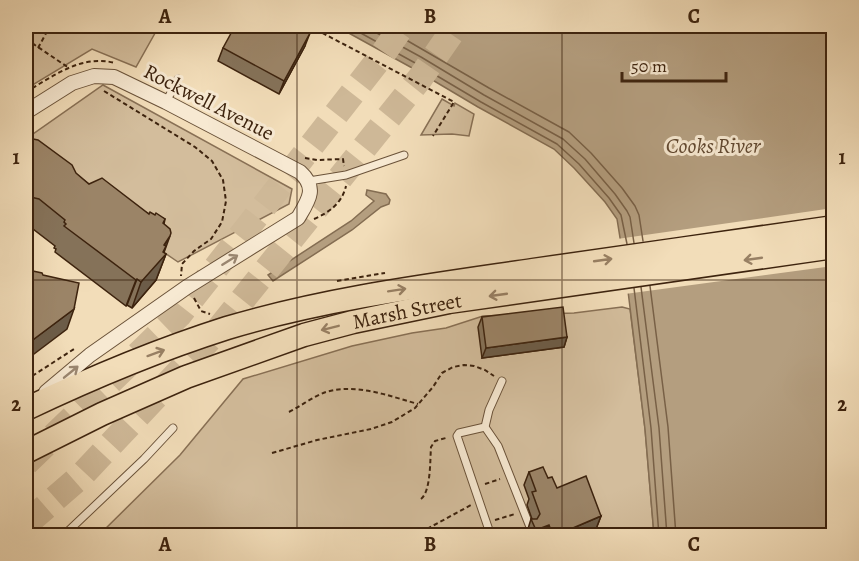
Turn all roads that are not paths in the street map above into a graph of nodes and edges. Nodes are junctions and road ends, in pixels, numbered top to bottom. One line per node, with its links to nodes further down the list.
1 (178, 79): 2 (lane)
2 (166, 102): 3 (street, Rockwell Avenue); 5 (street, Rockwell Avenue)
3 (26, 112)
4 (404, 155): 5 (lane)
5 (309, 181): 11 (street, Marsh Street, one-way to 5)
6 (834, 225): 7 (main road)
7 (809, 240): 8 (main road); 9 (main road, Marsh Street)
8 (834, 248)
9 (546, 278): 11 (main road, Marsh Street, one-way to 9); 14 (main road, Marsh Street, one-way to 14)
10 (502, 381): 12 (lane)
11 (26, 409)
12 (485, 426): 15 (lane); 17 (lane)
13 (173, 428): 16 (lane)
14 (26, 452)
15 (530, 527)
16 (63, 536)
17 (491, 536)

